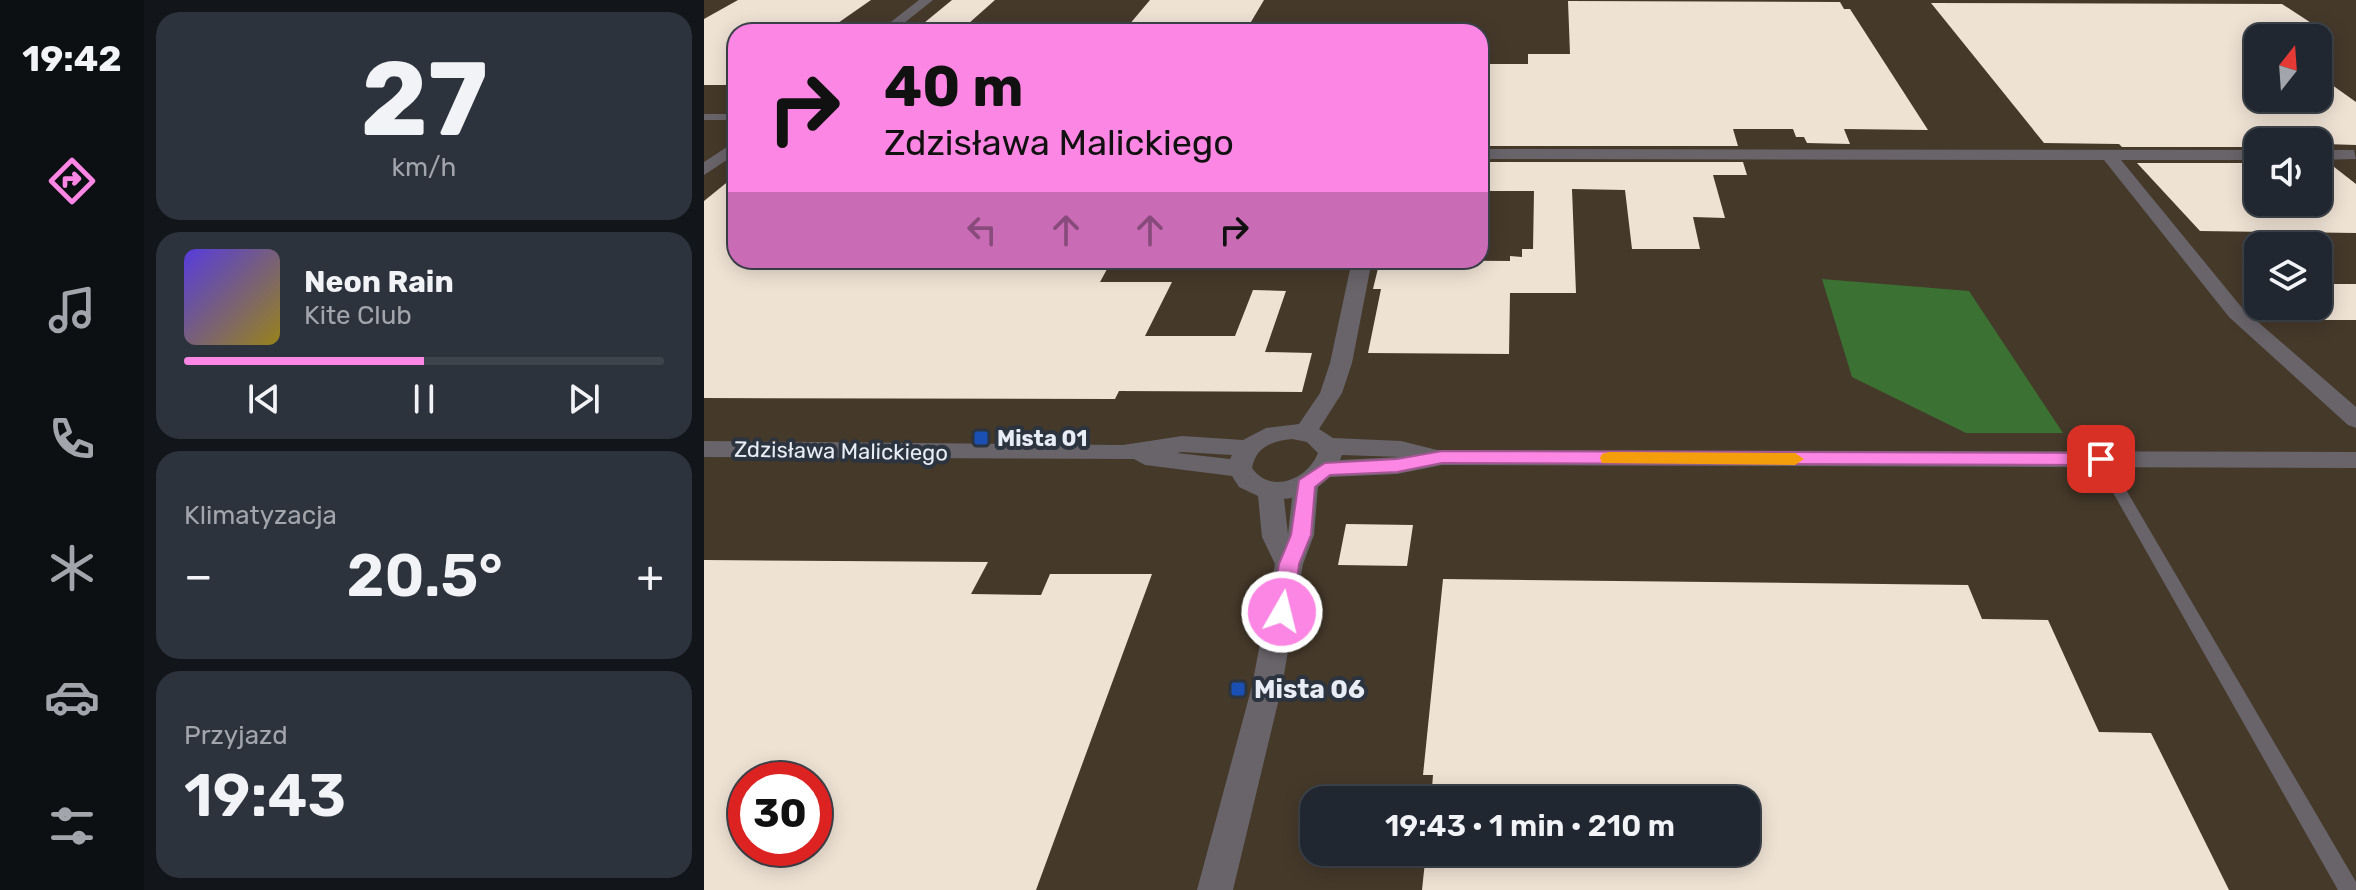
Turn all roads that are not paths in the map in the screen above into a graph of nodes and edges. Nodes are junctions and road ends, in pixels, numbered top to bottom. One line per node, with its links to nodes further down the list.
1 (927, 0): 2 (street)
2 (896, 24)
3 (704, 117): 4 (lane)
4 (728, 117)
5 (728, 152): 11 (street)
6 (1488, 154): 7 (street)
7 (2108, 154): 8 (street); 13 (street)
8 (2244, 155)
9 (2332, 155): 10 (street)
10 (2354, 155)
11 (704, 170)
12 (1360, 268): 14 (street)
13 (2356, 420)
14 (1305, 432): 16 (street); 19 (street)
15 (704, 449): 16 (street, Zdzisława Malickiego)
16 (1244, 458): 20 (street)
17 (2101, 459): 18 (street); 19 (street); 23 (lane)
18 (2356, 460)
19 (1320, 467): 20 (street); 21 (street)
20 (1270, 490): 21 (street)
21 (1289, 564): 22 (street)
22 (1215, 890)
23 (2349, 890)

